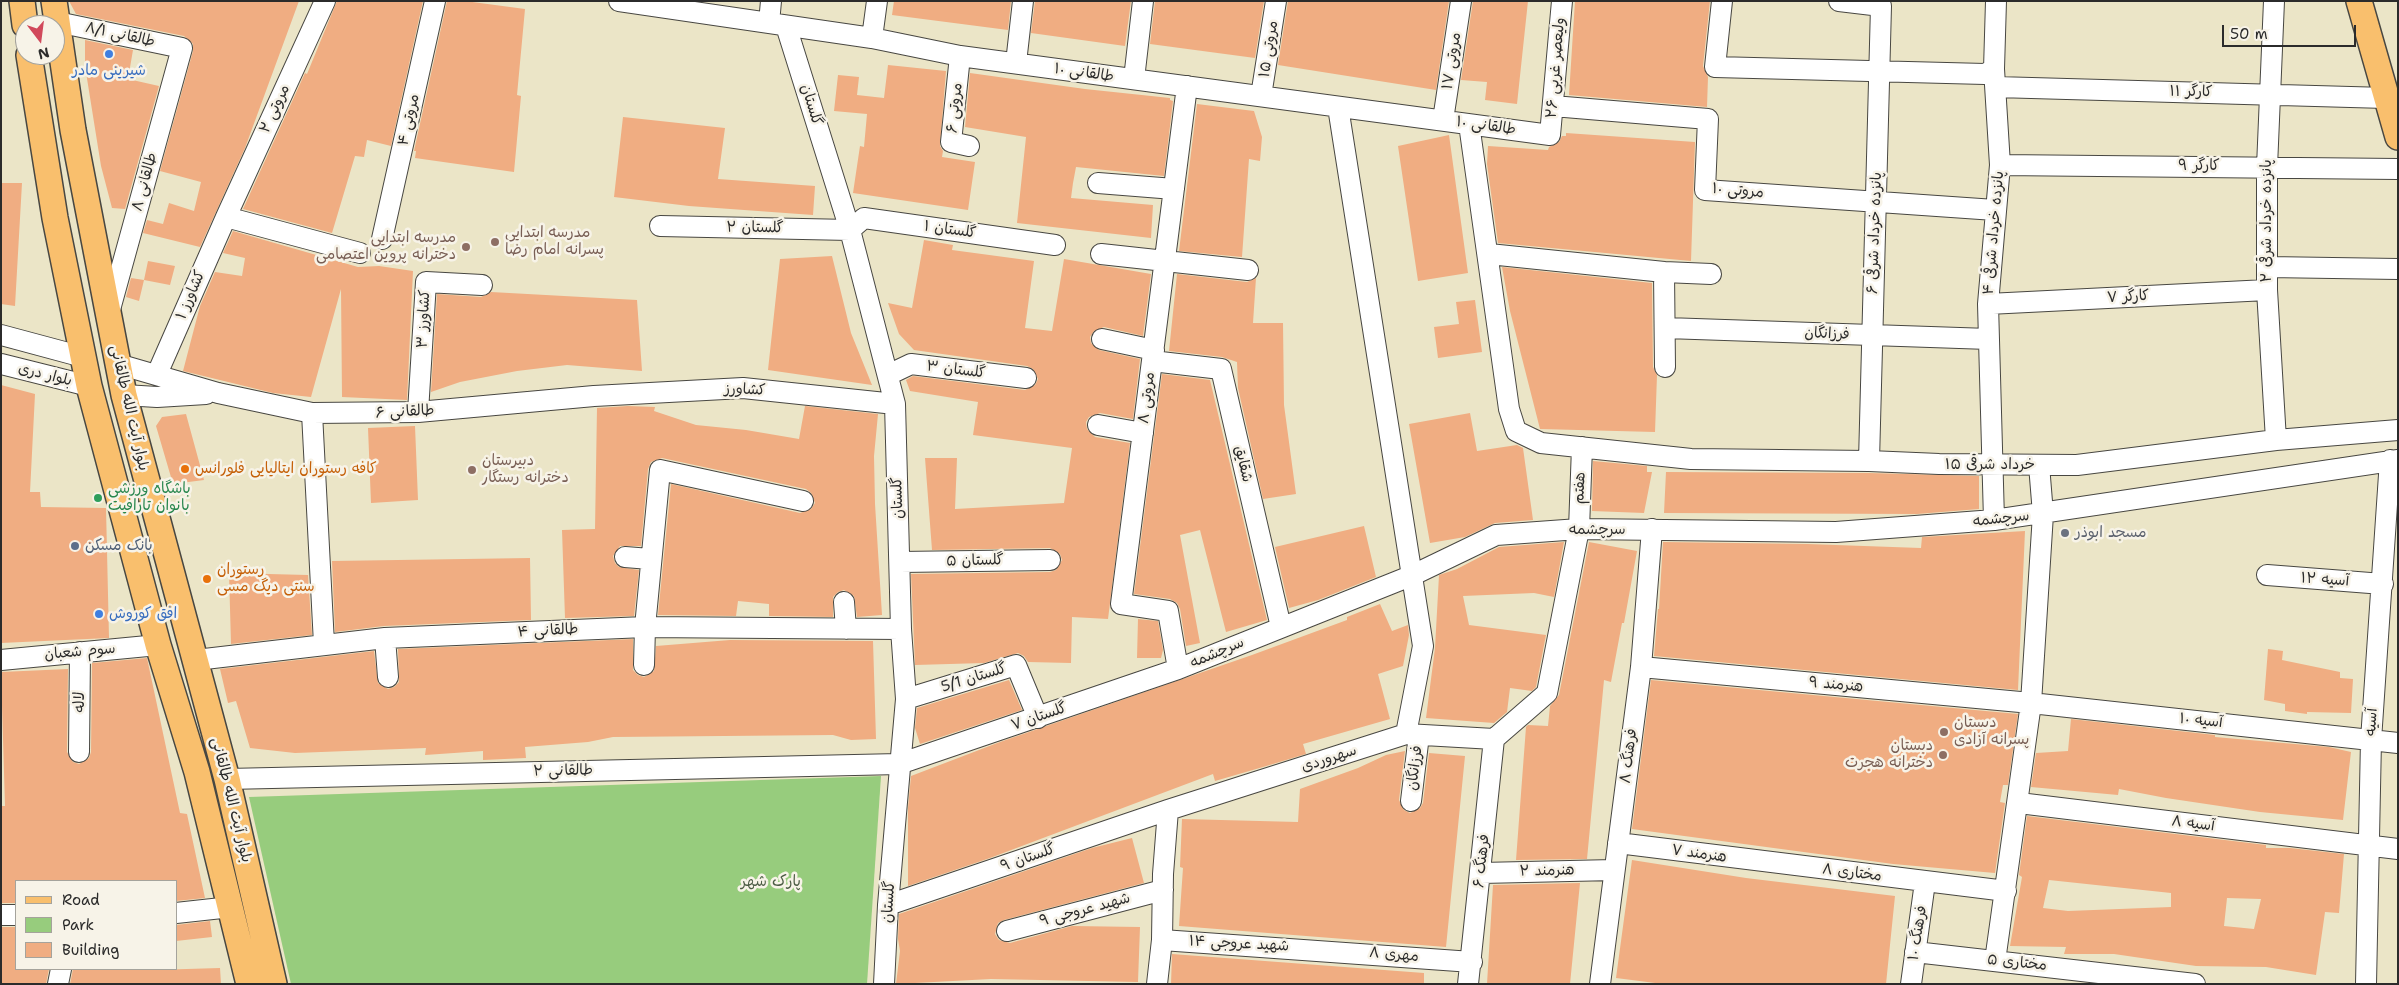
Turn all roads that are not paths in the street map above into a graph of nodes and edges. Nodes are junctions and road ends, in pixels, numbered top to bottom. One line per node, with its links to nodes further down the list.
1 (22, 1): 18 (main road)
2 (325, 1): 46 (street, مروتی ۲)
3 (435, 1): 49 (street, مروتی ۴)
4 (620, 1): 19 (street, طالقانی ۱۰)
5 (771, 1): 19 (street)
6 (877, 1): 20 (street)
7 (1023, 1): 23 (street)
8 (1143, 1): 27 (street)
9 (1276, 1): 30 (street, مروتی ۱۵)
10 (1461, 1): 34 (street, مروتی ۱۷)
11 (1562, 1): 32 (street, ولیعصر غربی ۲۶)
12 (1722, 1): 25 (street, کارگر ۱۱)
13 (1839, 1): 25 (street, پانزده خرداد شرقی ۶)
14 (1996, 1): 26 (street, پانزده خرداد شرقی ۴)
15 (2274, 1): 29 (street, پانزده خرداد شرقی ۲)
16 (2359, 1): 31 (main road)
17 (55, 12): 21 (street, طالقانی ۸/۱); 63 (main road, بلوار آیت الله طالقانی)
18 (24, 15)
19 (778, 25): 20 (street, طالقانی ۱۰); 48 (street, گلستان)
20 (872, 38): 22 (street, طالقانی ۱۰)
21 (182, 48): 63 (street, طالقانی ۸)
22 (960, 56): 23 (street, طالقانی ۱۰); 38 (street, مروتی ۶)
23 (1016, 63): 27 (street, طالقانی ۱۰)
24 (31, 65): 70 (main road, بلوار آیت الله طالقانی)
25 (1880, 71): 26 (street, کارگر ۱۱); 44 (street, پانزده خرداد شرقی ۶)
26 (1995, 78): 29 (street, کارگر ۱۱); 39 (street, پانزده خرداد شرقی ۴)
27 (1134, 79): 28 (street, طالقانی ۱۰)
28 (1187, 86): 30 (street, طالقانی ۱۰); 43 (street, مروتی ۸)
29 (2269, 94): 31 (street, کارگر ۱۱); 40 (street, پانزده خرداد شرقی ۲)
30 (1261, 96): 33 (street, طالقانی ۱۰)
31 (2386, 98): 37 (main road)
32 (1553, 106): 36 (street, ولیعصر غربی ۲۶); 44 (street, مروتی ۱۰)
33 (1338, 107): 34 (street, طالقانی ۱۰); 104 (street, فرزانگان)
34 (1443, 120): 35 (street, طالقانی ۱۰)
35 (1469, 124): 36 (street, طالقانی ۱۰); 53 (street)
36 (1550, 135)
37 (2398, 137)
38 (969, 146)
39 (2000, 165): 40 (street, کارگر ۹); 45 (street, پانزده خرداد شرقی ۴)
40 (2267, 167): 41 (street, کارگر ۹); 55 (street, پانزده خرداد شرقی ۲)
41 (2398, 169)
42 (1098, 183): 43 (street)
43 (1174, 189): 54 (street, مروتی ۸)
44 (1876, 201): 45 (street, مروتی ۱۰); 66 (street, پانزده خرداد شرقی ۶)
45 (1995, 210): 62 (street, پانزده خرداد شرقی ۴)
46 (226, 217): 51 (street); 74 (street, کشاورز ۱)
47 (660, 226): 48 (street, گلستان ۲)
48 (850, 230): 50 (street, گلستان ۱); 75 (street, گلستان)
49 (382, 238)
50 (1055, 245)
51 (360, 253)
52 (1101, 254): 54 (street)
53 (1489, 254): 58 (street); 88 (street)
54 (1165, 260): 57 (street); 69 (street, مروتی ۸)
55 (2268, 267): 56 (street); 61 (street, پانزده خرداد شرقی ۲)
56 (2398, 269)
57 (1248, 270)
58 (1664, 272): 59 (street); 64 (street)
59 (1711, 274)
60 (482, 285): 82 (street, کشاورز ۳)
61 (2267, 290): 62 (street, کارگر ۷); 87 (street, پانزده خرداد شرقی ۲)
62 (1988, 304): 68 (street, پانزده خرداد شرقی ۴)
63 (108, 316): 72 (main road, بلوار آیت الله طالقانی)
64 (1666, 328): 66 (street, فرزانگان); 73 (street)
65 (1, 335): 70 (street, بلوار دری)
66 (1872, 336): 68 (street, فرزانگان); 90 (street, پانزده خرداد شرقی ۶)
67 (1102, 339): 69 (street)
68 (1989, 339): 91 (street, پانزده خرداد شرقی ۴)
69 (1153, 356): 86 (street, مروتی ۸); 109 (street, شقایق)
70 (83, 357): 72 (main road); 77 (main road, بلوار آیت الله طالقانی)
71 (1, 364): 77 (street, بلوار دری)
72 (118, 364): 74 (street, طالقانی ۶); 79 (main road, بلوار آیت الله طالقانی)
73 (1665, 367)
74 (157, 374): 78 (street, طالقانی ۶)
75 (888, 375): 76 (street, گلستان ۳); 81 (street, گلستان)
76 (1026, 378)
77 (89, 386): 79 (main road); 103 (main road, بلوار آیت الله طالقانی)
78 (218, 393): 79 (street, طالقانی ۶); 83 (street, طالقانی ۶)
79 (124, 395): 102 (main road, بلوار آیت الله طالقانی)
80 (594, 396): 81 (street, کشاورز); 82 (street, طالقانی ۶)
81 (895, 404): 101 (street, گلستان)
82 (418, 412): 83 (street, طالقانی ۶)
83 (312, 414): 113 (street)
84 (1098, 425): 86 (street)
85 (2398, 430): 87 (street, ۱۵ خرداد شرقی)
86 (1143, 433): 120 (street, مروتی ۸)
87 (2276, 440): 92 (street, ۱۵ خرداد شرقی)
88 (1582, 447): 90 (street, ۱۵ خرداد شرقی); 97 (street, هفتم)
89 (2394, 460): 94 (street); 106 (street, آسیه)
90 (1869, 461): 91 (street, ۱۵ خرداد شرقی)
91 (1993, 464): 92 (street, ۱۵ خرداد شرقی); 95 (street, پانزده خرداد شرقی ۴)
92 (2039, 465): 94 (street)
93 (803, 500): 99 (street)
94 (2043, 514): 95 (street, سرچشمه); 123 (street)
95 (1994, 520): 96 (street, سرچشمه)
96 (1652, 528): 97 (street, سرچشمه); 119 (street, فرهنگ ۸)
97 (1579, 529): 104 (street, سرچشمه); 126 (street, هفتم)
98 (625, 557): 99 (street)
99 (650, 559): 108 (street)
100 (1050, 560): 101 (street, گلستان ۵)
101 (900, 562): 111 (street, گلستان)
102 (169, 567): 103 (main road); 117 (main road, بلوار آیت الله طالقانی)
103 (139, 574): 114 (main road, بلوار آیت الله طالقانی)
104 (1413, 575): 109 (street, سرچشمه); 125 (street, فرزانگان)
105 (2267, 575): 106 (street, آسیه ۱۲)
106 (2383, 584): 127 (street, آسیه)
107 (844, 602): 110 (street)
108 (645, 626): 110 (street, طالقانی ۴); 112 (street, طالقانی ۴); 118 (street)
109 (1281, 627): 120 (street, سرچشمه)
110 (846, 629): 111 (street, طالقانی ۴)
111 (901, 629): 122 (street, گلستان)
112 (385, 638): 113 (street, طالقانی ۴); 121 (street)
113 (324, 644): 117 (street, طالقانی ۴)
114 (158, 645): 115 (street, سوم شعبان); 145 (main road, بلوار آیت الله طالقانی)
115 (80, 652): 116 (street, سوم شعبان); 129 (street, لاله)
116 (1, 660)
117 (196, 660): 131 (main road, بلوار آیت الله طالقانی)
118 (644, 665)
119 (1641, 667): 123 (street, هنرمند ۹); 135 (street, فرهنگ ۸)
120 (1178, 669): 124 (street, گلستان ۷)
121 (388, 677)
122 (906, 699): 124 (street, گلستان 5/1); 130 (street, گلستان)
123 (2031, 702): 127 (street, آسیه ۱۰); 133 (street)
124 (1038, 718): 130 (street, گلستان ۷)
125 (1413, 735): 126 (street, سهروردی); 132 (street, فرزانگان); 134 (street, سهروردی)
126 (1494, 739): 140 (street, فرهنگ ۶)
127 (2371, 740): 128 (street, آسیه ۱۰); 136 (street, آسیه)
128 (2398, 742)
129 (79, 752)
130 (899, 764): 131 (street, طالقانی ۲); 144 (street, گلستان)
131 (227, 779): 158 (main road, بلوار آیت الله طالقانی)
132 (1411, 801)
133 (2018, 803): 136 (street, آسیه ۸); 143 (street)
134 (1168, 810): 142 (street); 144 (street, گلستان ۹)
135 (1618, 843): 138 (street, هنرمند ۷); 139 (street, فرهنگ ۸)
136 (2368, 844): 137 (street, آسیه ۸); 165 (street, آسیه)
137 (2398, 849)
138 (1780, 864): 141 (street, مختاری ۸)
139 (1614, 870): 140 (street, هنرمند ۲); 162 (street, فرهنگ ۸)
140 (1480, 873): 154 (street, فرهنگ ۶)
141 (1925, 882): 143 (street, مختاری ۸); 152 (street, فرهنگ ۱۰)
142 (1163, 890): 149 (street, شهید عروجی ۹); 150 (street)
143 (2006, 891): 153 (street)
144 (888, 906): 159 (street, گلستان)
145 (231, 907): 146 (street); 157 (main road, بلوار آیت الله طالقانی)
146 (178, 913)
147 (1, 915): 148 (street)
148 (15, 915)
149 (1007, 931)
150 (1162, 940): 151 (street, شهید عروجی ۱۴); 160 (street)
151 (1316, 949): 154 (street, مهری ۸)
152 (1915, 952): 153 (street, مختاری ۵); 163 (street, فرهنگ ۱۰)
153 (1995, 961): 164 (street, مختاری ۵)
154 (1472, 962): 161 (street, فرهنگ ۶)
155 (61, 970): 156 (street)
156 (58, 984)
157 (249, 984)
158 (274, 984)
159 (884, 984)
160 (1157, 984)
161 (1468, 984)
162 (1600, 984)
163 (1911, 984)
164 (2195, 984)
165 (2366, 984)

